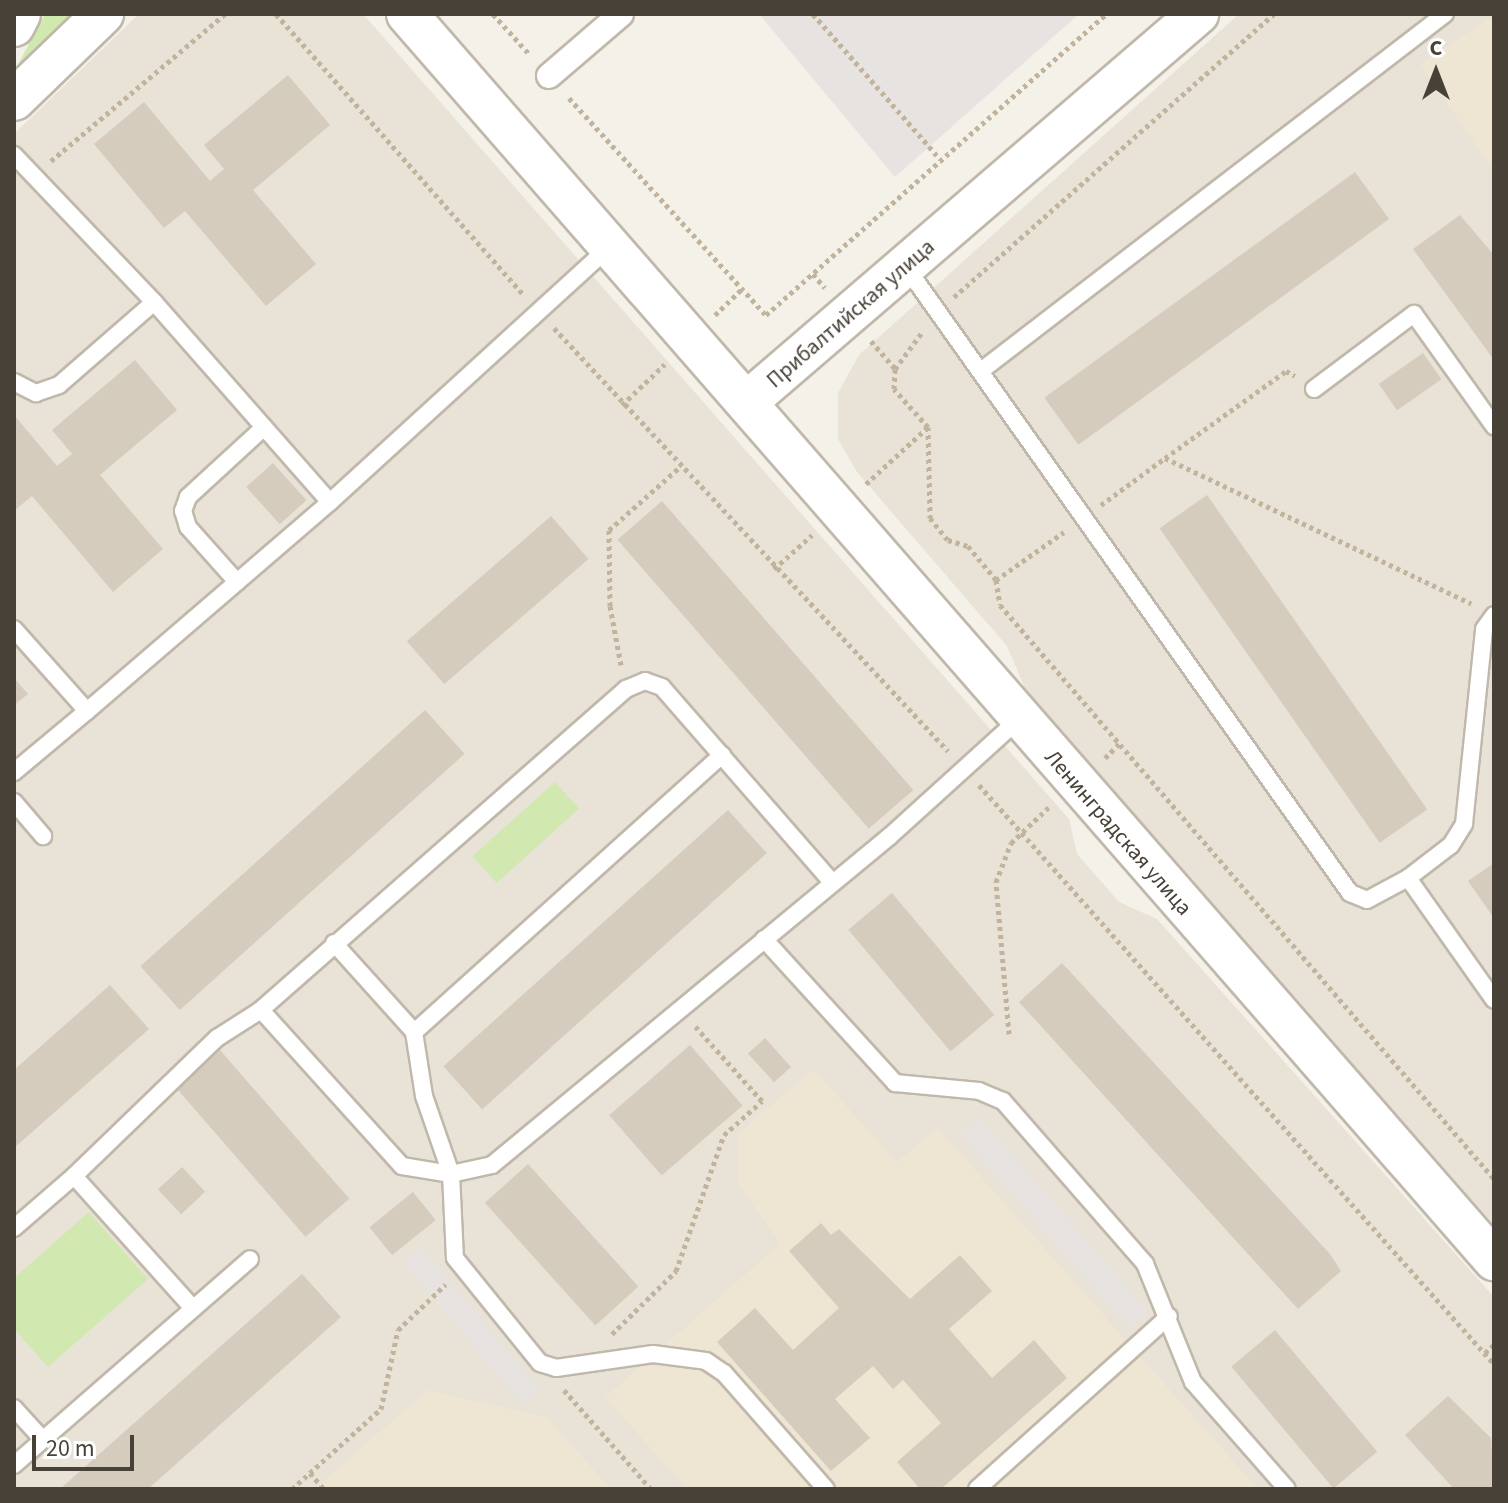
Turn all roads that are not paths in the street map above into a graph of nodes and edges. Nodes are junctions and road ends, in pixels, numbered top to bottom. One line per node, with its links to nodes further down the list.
1 (20, 14): 7 (street)
2 (103, 14): 9 (street)
3 (407, 14): 11 (street, Прибалтийская улица)
4 (621, 14): 8 (street)
5 (1198, 14): 12 (street, Прибалтийская улица)
6 (1445, 14): 14 (lane)
7 (14, 26)
8 (549, 76)
9 (14, 100)
10 (14, 155): 13 (lane)
11 (611, 245): 17 (street, Прибалтийская улица); 20 (lane)
12 (906, 267): 14 (lane); 17 (street, Прибалтийская улица)
13 (154, 302): 15 (lane); 19 (lane)
14 (982, 370): 30 (lane)
15 (14, 382)
16 (1314, 389): 18 (lane)
17 (748, 401): 25 (street, Ленинградская улица)
18 (1494, 426)
19 (264, 427): 20 (lane); 21 (lane)
20 (330, 502): 21 (lane)
21 (237, 582): 24 (lane)
22 (1487, 611): 30 (lane)
23 (14, 629): 24 (lane)
24 (87, 711): 27 (lane)
25 (1019, 719): 31 (lane); 41 (street, Ленинградская улица)
26 (722, 755): 31 (lane); 33 (lane); 36 (lane)
27 (14, 772)
28 (14, 802): 29 (lane)
29 (43, 836)
30 (1408, 878): 34 (lane)
31 (831, 881): 32 (lane)
32 (764, 939): 37 (lane); 43 (lane)
33 (334, 943): 35 (lane); 36 (lane)
34 (1494, 1000)
35 (261, 1010): 37 (lane); 38 (lane)
36 (414, 1032): 37 (lane)
37 (451, 1174): 47 (lane)
38 (74, 1176): 39 (lane); 42 (lane)
39 (14, 1228)
40 (250, 1259): 42 (lane)
41 (1494, 1260)
42 (193, 1308): 45 (lane)
43 (1169, 1316): 48 (lane); 49 (lane)
44 (14, 1408): 45 (lane)
45 (43, 1440): 46 (lane)
46 (14, 1465)
47 (826, 1489)
48 (977, 1489)
49 (1287, 1489)

